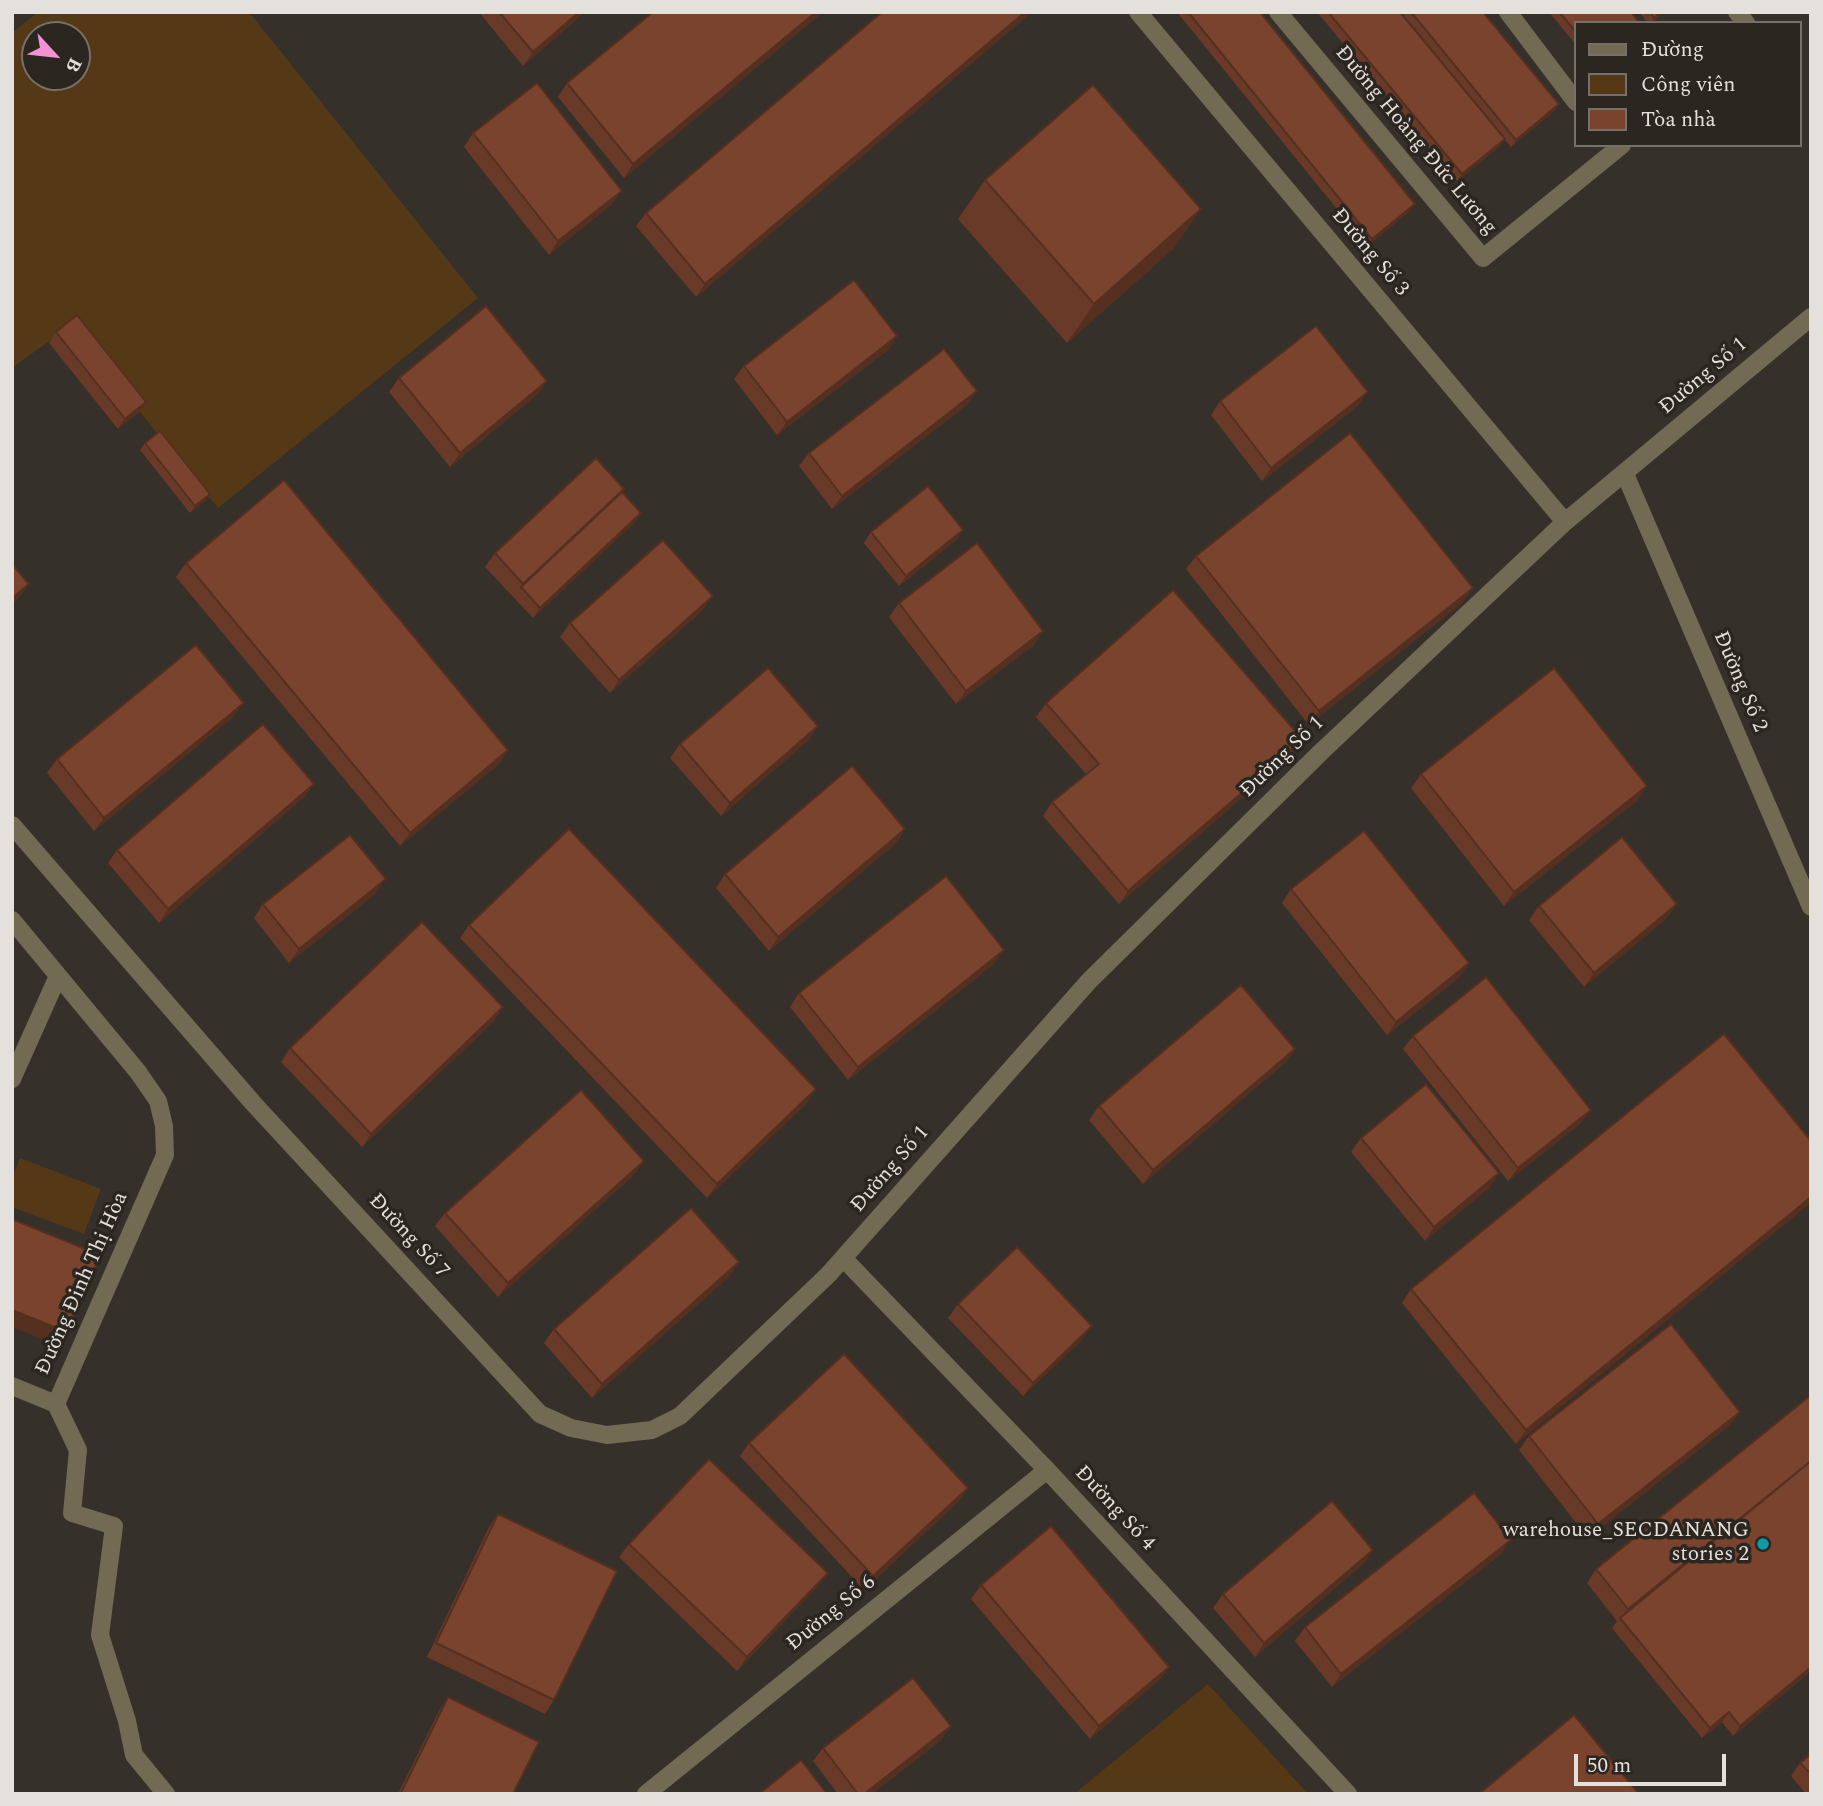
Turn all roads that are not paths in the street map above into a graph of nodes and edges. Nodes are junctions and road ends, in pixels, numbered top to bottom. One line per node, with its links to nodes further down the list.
1 (1138, 12): 8 (street, Đường Số 3)
2 (1278, 12): 5 (street, Đường Hoàng Đức Lương)
3 (1508, 12): 4 (street)
4 (1574, 99)
5 (1615, 147)
6 (1811, 317): 7 (street, Đường Số 1)
7 (1625, 474): 8 (street, Đường Số 1); 10 (street, Đường Số 2)
8 (1565, 522): 14 (street, Đường Số 1)
9 (12, 825): 15 (street, Đường Số 7)
10 (1811, 907)
11 (12, 920): 12 (street, Đường Đinh Thị Hòa)
12 (58, 976): 13 (street); 17 (street, Đường Đinh Thị Hòa)
13 (12, 1079)
14 (844, 1259): 15 (street, Đường Số 1); 18 (street, Đường Số 4)
15 (828, 1275)
16 (12, 1386): 17 (street)
17 (56, 1404): 19 (street, Đường Đinh Thị Hòa)
18 (1047, 1470): 20 (street, Đường Số 6); 21 (street, Đường Số 4)
19 (166, 1794)
20 (646, 1794)
21 (1348, 1794)

